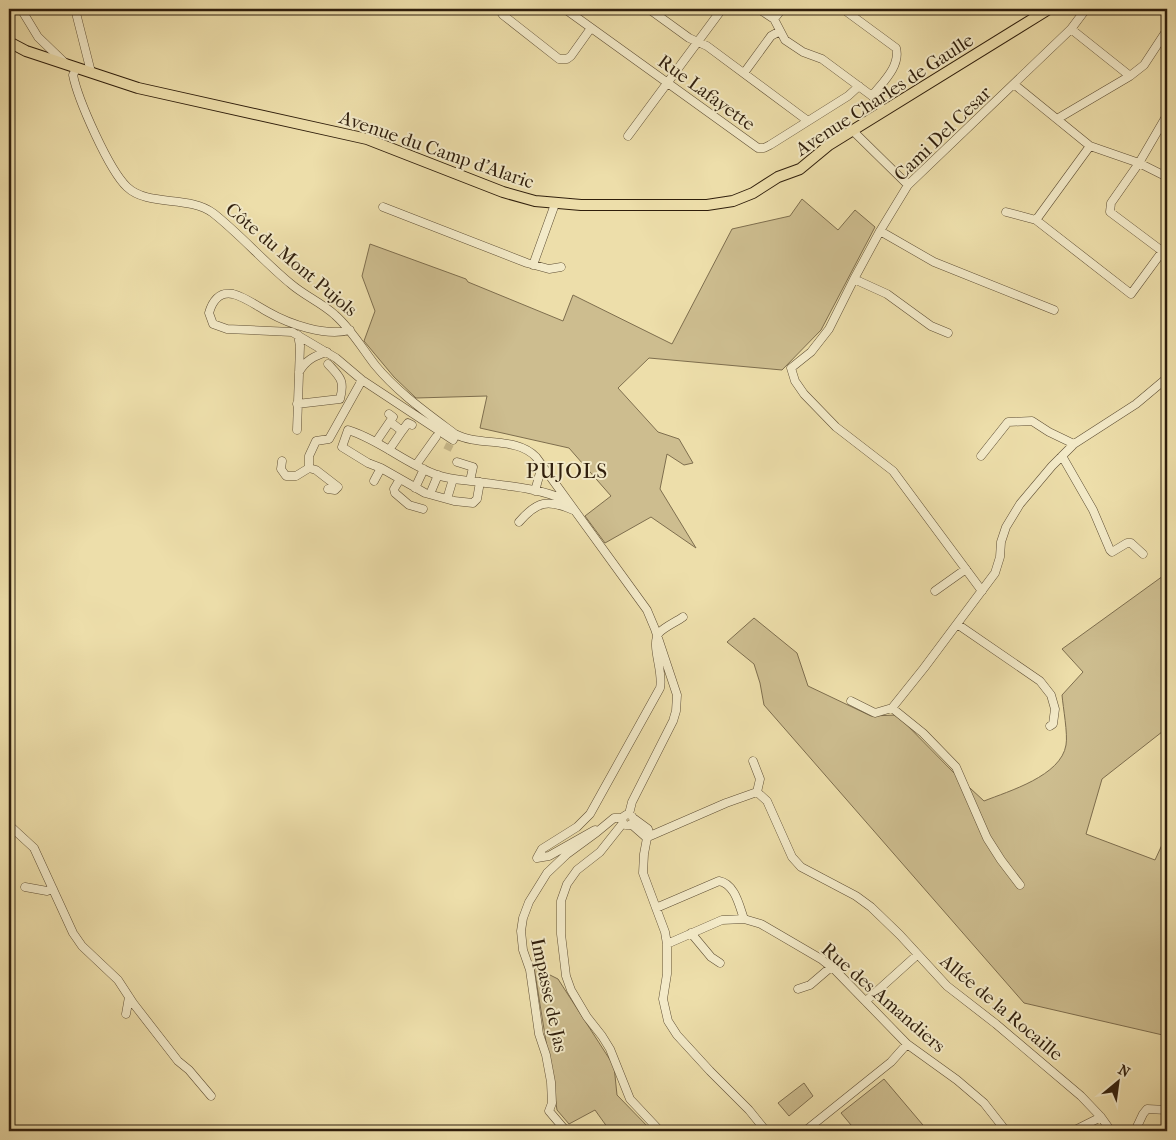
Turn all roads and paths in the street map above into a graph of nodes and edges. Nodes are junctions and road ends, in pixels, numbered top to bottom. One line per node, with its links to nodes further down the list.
1 (20, 9): 19 (street)
2 (75, 9): 21 (street)
3 (499, 9): 13 (street)
4 (565, 9): 13 (street, Rue Lafayette)
5 (649, 9): 18 (street)
6 (722, 9): 18 (street)
7 (759, 9): 12 (street)
8 (782, 9): 12 (street)
9 (843, 9): 27 (street)
10 (1049, 9): 28 (main road, Avenue Charles de Gaulle)
11 (1086, 9): 14 (street, Cami Del Cesar)
12 (774, 19): 16 (street)
13 (591, 28): 24 (street, Rue Lafayette)
14 (1071, 29): 23 (street); 25 (street, Cami Del Cesar)
15 (1167, 30): 23 (street)
16 (780, 31): 22 (street); 26 (street)
17 (9, 42): 19 (main road, Avenue du Camp d'Alaric)
18 (697, 42): 22 (street); 24 (street)
19 (66, 64): 20 (main road, Avenue du Camp d'Alaric)
20 (76, 68): 21 (main road, Avenue du Camp d'Alaric); 49 (street, Côte du Mont Pujols)
21 (90, 72): 39 (main road, Avenue du Camp d'Alaric)
22 (744, 73): 31 (street)
23 (1130, 76): 30 (street)
24 (667, 83): 31 (street, Rue Lafayette); 33 (street)
25 (1015, 84): 30 (street); 37 (street, Cami Del Cesar)
26 (858, 86): 27 (street); 31 (street, Rue Lafayette)
27 (872, 96): 28 (street)
28 (884, 111): 32 (main road, Avenue Charles de Gaulle)
29 (1167, 115): 35 (street)
30 (1056, 118): 34 (street)
31 (808, 121)
32 (853, 131): 37 (street); 38 (main road, Avenue Charles de Gaulle)
33 (628, 136)
34 (1090, 146): 35 (street); 42 (street)
35 (1138, 163): 36 (street); 44 (street)
36 (1167, 177)
37 (908, 185): 43 (street, Cami Del Cesar)
38 (733, 201): 39 (main road, Avenue du Camp d'Alaric)
39 (555, 204): 45 (street)
40 (383, 207): 45 (street)
41 (1006, 212): 42 (street)
42 (1036, 220): 44 (street)
43 (880, 231): 47 (street, Cami Del Cesar); 48 (street)
44 (1164, 248)
45 (533, 265): 46 (street)
46 (561, 267)
47 (854, 279): 50 (street); 91 (street, Cami Del Cesar)
48 (1054, 310)
49 (350, 330): 51 (street); 63 (street, Côte du Mont Pujols)
50 (948, 333)
51 (298, 335): 52 (street); 54 (street)
52 (327, 352): 54 (street); 56 (street)
53 (328, 364): 57 (street)
54 (299, 372): 57 (street)
55 (1167, 378): 65 (street)
56 (362, 380): 63 (street); 72 (street)
57 (297, 404): 61 (street)
58 (389, 414): 64 (street)
59 (393, 424): 62 (street)
60 (412, 425): 62 (street)
61 (297, 430)
62 (402, 431): 66 (street)
63 (452, 441): 71 (street); 74 (street)
64 (376, 442): 66 (street); 73 (street)
65 (1074, 444): 67 (street); 68 (street)
66 (389, 450): 71 (street)
67 (981, 456)
68 (1062, 456): 90 (street); 93 (street)
69 (282, 461): 72 (street)
70 (460, 463): 80 (street)
71 (413, 465): 75 (street)
72 (309, 468): 83 (street)
73 (381, 468): 78 (street); 79 (street)
74 (543, 468): 84 (street); 87 (street)
75 (424, 469): 76 (street); 82 (street)
76 (438, 475): 77 (street); 85 (street)
77 (452, 479): 80 (street); 86 (street)
78 (374, 480)
79 (402, 480): 82 (street); 85 (street)
80 (470, 481): 81 (street)
81 (480, 482): 84 (street); 86 (street)
82 (415, 488): 85 (street)
83 (328, 489)
84 (536, 491): 87 (street)
85 (426, 493): 86 (street)
86 (447, 499)
87 (567, 500): 88 (street)
88 (574, 511): 89 (street); 96 (street)
89 (519, 522)
90 (1143, 554)
91 (966, 569): 92 (street); 93 (street)
92 (935, 591)
93 (982, 591): 95 (street)
94 (683, 618): 96 (street)
95 (957, 624): 98 (street); 99 (street)
96 (658, 637): 102 (street); 104 (street)
97 (851, 701): 98 (street)
98 (892, 708): 106 (street)
99 (1050, 726)
100 (753, 761): 101 (street)
101 (757, 792): 105 (street); 115 (street, Allée de la Rocaille)
102 (628, 819): 104 (street); 105 (street); 129 (street)
103 (9, 825): 108 (street)
104 (597, 832): 128 (street, Impasse de Jas)
105 (649, 837): 109 (street)
106 (1020, 885)
107 (25, 887): 108 (street)
108 (53, 889): 119 (street)
109 (656, 908): 110 (street); 111 (street)
110 (744, 919): 112 (street, Rue des Amandiers); 117 (street, Rue des Amandiers)
111 (665, 932): 113 (street); 114 (street)
112 (691, 933): 113 (street, Rue des Amandiers); 116 (street)
113 (682, 937): 114 (street, Rue des Amandiers)
114 (667, 944): 130 (street)
115 (917, 955): 120 (street); 124 (street, Allée de la Rocaille)
116 (720, 963)
117 (831, 967): 118 (street); 120 (street, Rue des Amandiers)
118 (798, 988)
119 (129, 997): 121 (street); 123 (street)
120 (866, 1000): 122 (street, Rue des Amandiers)
121 (126, 1014)
122 (907, 1044): 131 (street); 132 (street, Rue des Amandiers)
123 (212, 1096)
124 (1093, 1108): 126 (street, Allée de la Rocaille); 127 (street)
125 (1167, 1110): 135 (street)
126 (1101, 1117): 127 (street); 134 (street, Allée de la Rocaille)
127 (1084, 1125): 133 (street)
128 (566, 1131)
129 (660, 1131)
130 (766, 1131)
131 (805, 1131)
132 (1006, 1131)
133 (1073, 1131)
134 (1111, 1131)
135 (1136, 1131)

